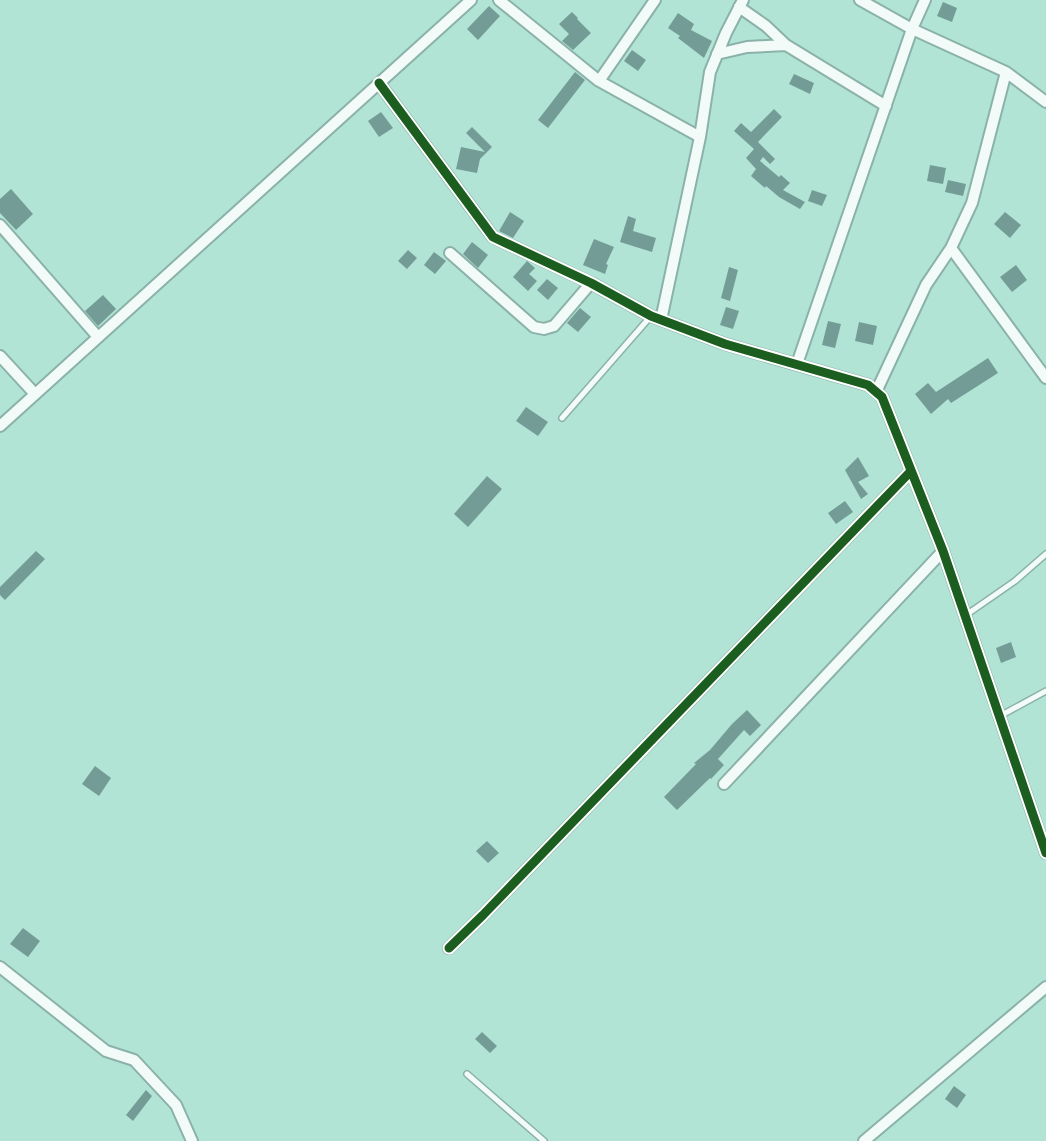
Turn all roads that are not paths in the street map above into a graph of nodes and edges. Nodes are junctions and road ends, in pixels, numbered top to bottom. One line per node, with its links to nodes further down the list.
1 (471, 0): 12 (street)
2 (499, 0): 11 (street)
3 (655, 0): 11 (street)
4 (860, 0): 7 (street)
5 (925, 0): 7 (street)
6 (741, 3): 8 (street); 9 (street)
7 (912, 29): 10 (street); 14 (street)
8 (786, 45): 9 (street); 14 (street)
9 (717, 54): 15 (street)
10 (1006, 72): 13 (street); 17 (street)
11 (599, 81): 15 (street)
12 (379, 83): 19 (street); 21 (street)
13 (1046, 102)
14 (885, 106): 23 (street)
15 (700, 137): 20 (street)
16 (0, 225): 21 (street)
17 (951, 248): 24 (street); 25 (street)
18 (450, 253): 19 (street)
19 (591, 283): 20 (street)
20 (656, 318): 23 (street); 27 (lane)
21 (98, 337): 26 (street)
22 (0, 356): 26 (street)
23 (796, 364): 25 (street)
24 (1046, 378)
25 (876, 392): 29 (street)
26 (35, 394): 28 (street)
27 (562, 418)
28 (0, 426)
29 (911, 471): 30 (street); 37 (street)
30 (943, 551): 32 (street); 35 (street)
31 (1046, 554): 32 (lane)
32 (966, 615): 34 (street)
33 (1046, 691): 34 (lane)
34 (999, 717): 36 (street)
35 (724, 784)
36 (1046, 854)
37 (449, 948)
38 (0, 967): 41 (street)
39 (1046, 987): 43 (street)
40 (467, 1074): 42 (lane)
41 (192, 1141)
42 (544, 1141)
43 (864, 1141)

